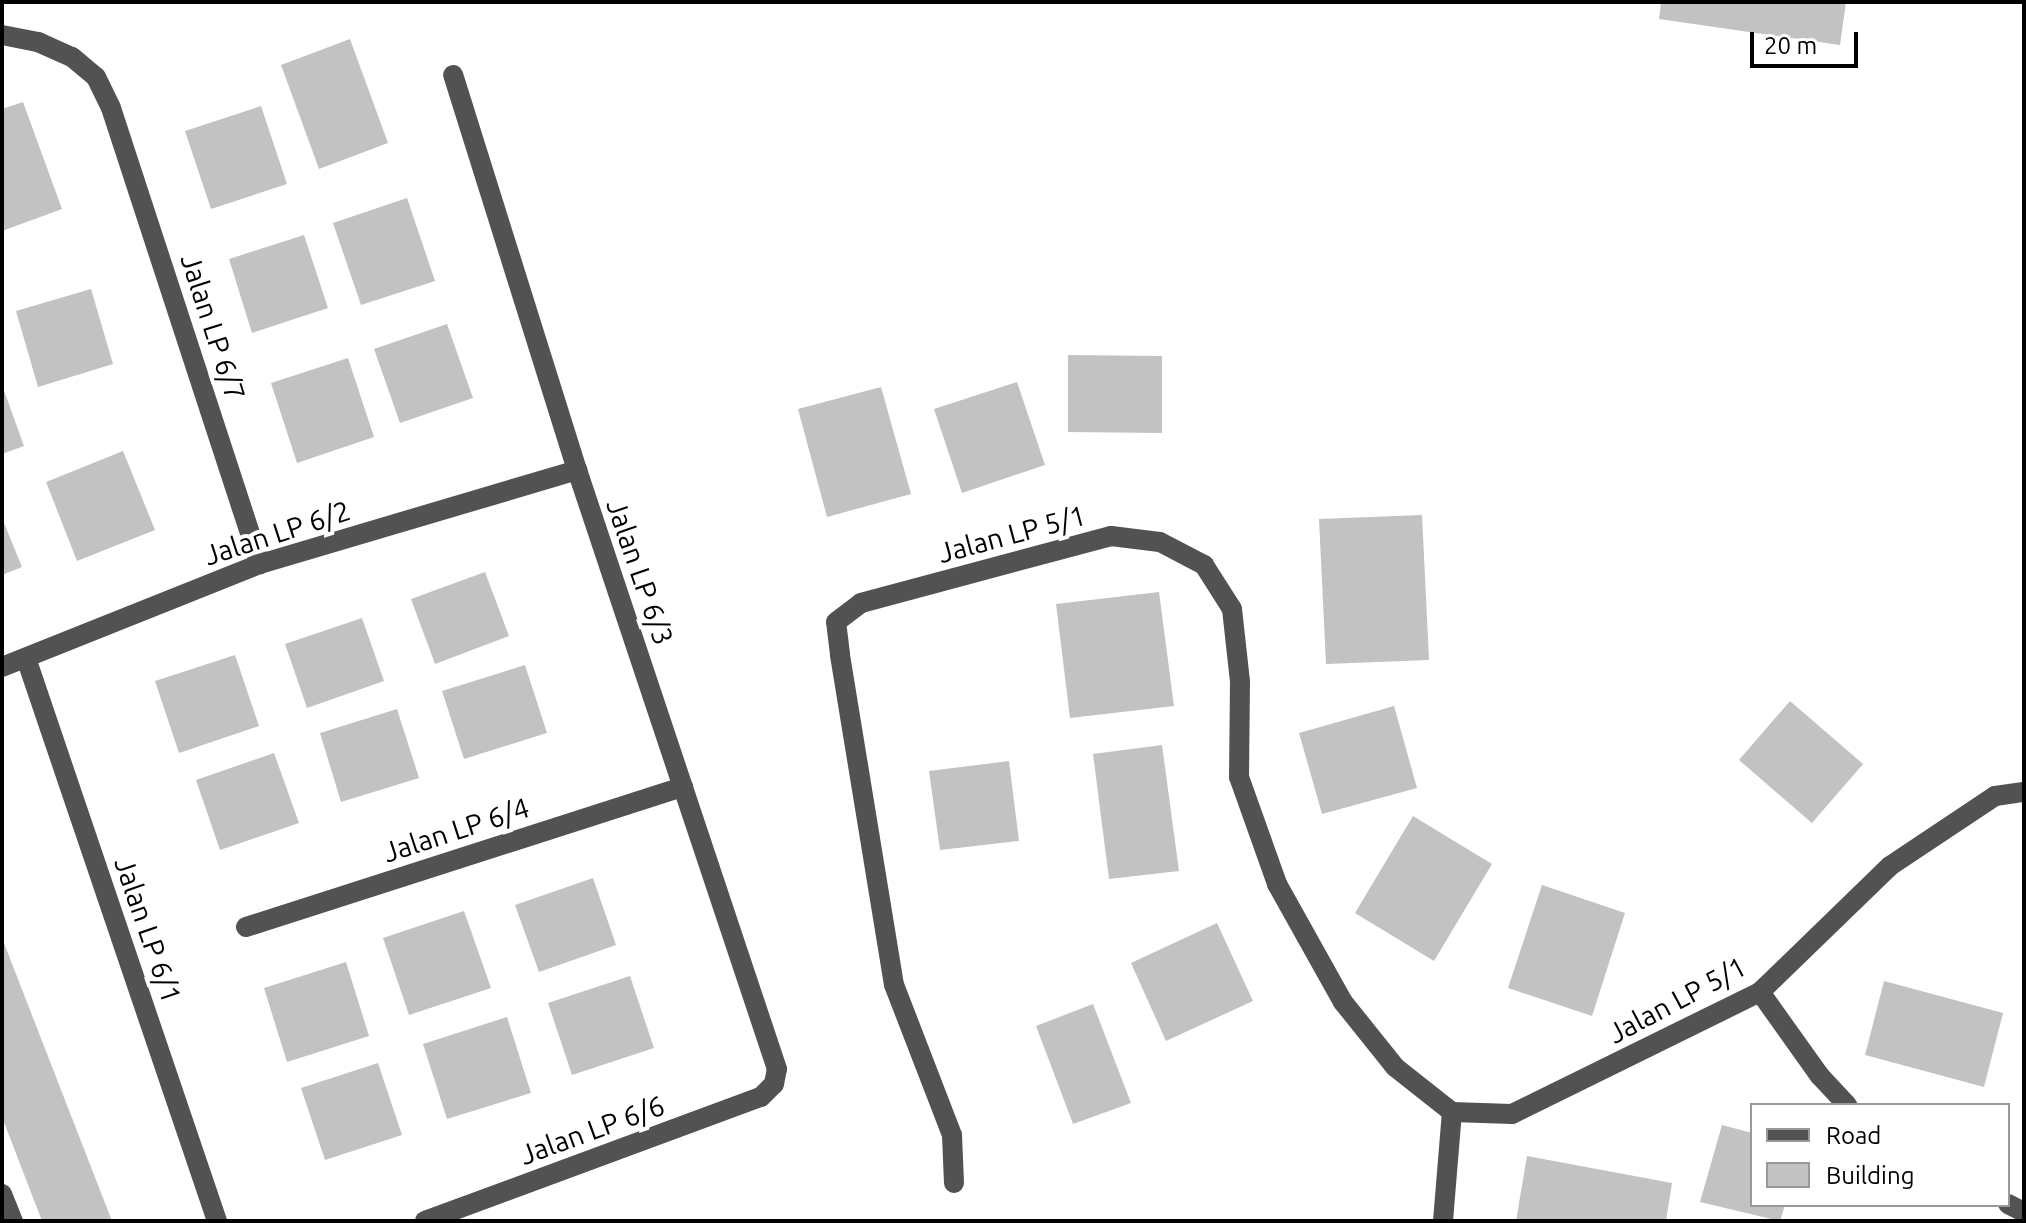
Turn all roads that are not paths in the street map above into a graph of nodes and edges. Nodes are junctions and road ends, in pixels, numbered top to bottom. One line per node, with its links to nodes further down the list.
1 (2, 35): 4 (street, Jalan LP 6/7)
2 (453, 75): 3 (street, Jalan LP 6/3)
3 (577, 470): 4 (street, Jalan LP 6/2); 7 (street, Jalan LP 6/3)
4 (260, 564): 5 (street, Jalan LP 6/2)
5 (26, 658): 6 (street, Jalan LP 6/2); 17 (street, Jalan LP 6/1)
6 (2, 667)
7 (683, 787): 9 (street, Jalan LP 6/4); 11 (street, Jalan LP 6/3)
8 (2024, 792): 10 (street, Jalan LP 5/1)
9 (246, 927)
10 (1760, 992): 12 (street); 13 (street, Jalan LP 5/1)
11 (774, 1084): 18 (street, Jalan LP 6/6)
12 (1845, 1103)
13 (1452, 1112): 14 (street, Jalan LP 5/1); 19 (street)
14 (954, 1183)
15 (2, 1194): 16 (street)
16 (13, 1221)
17 (217, 1221)
18 (425, 1221)
19 (1443, 1221)

